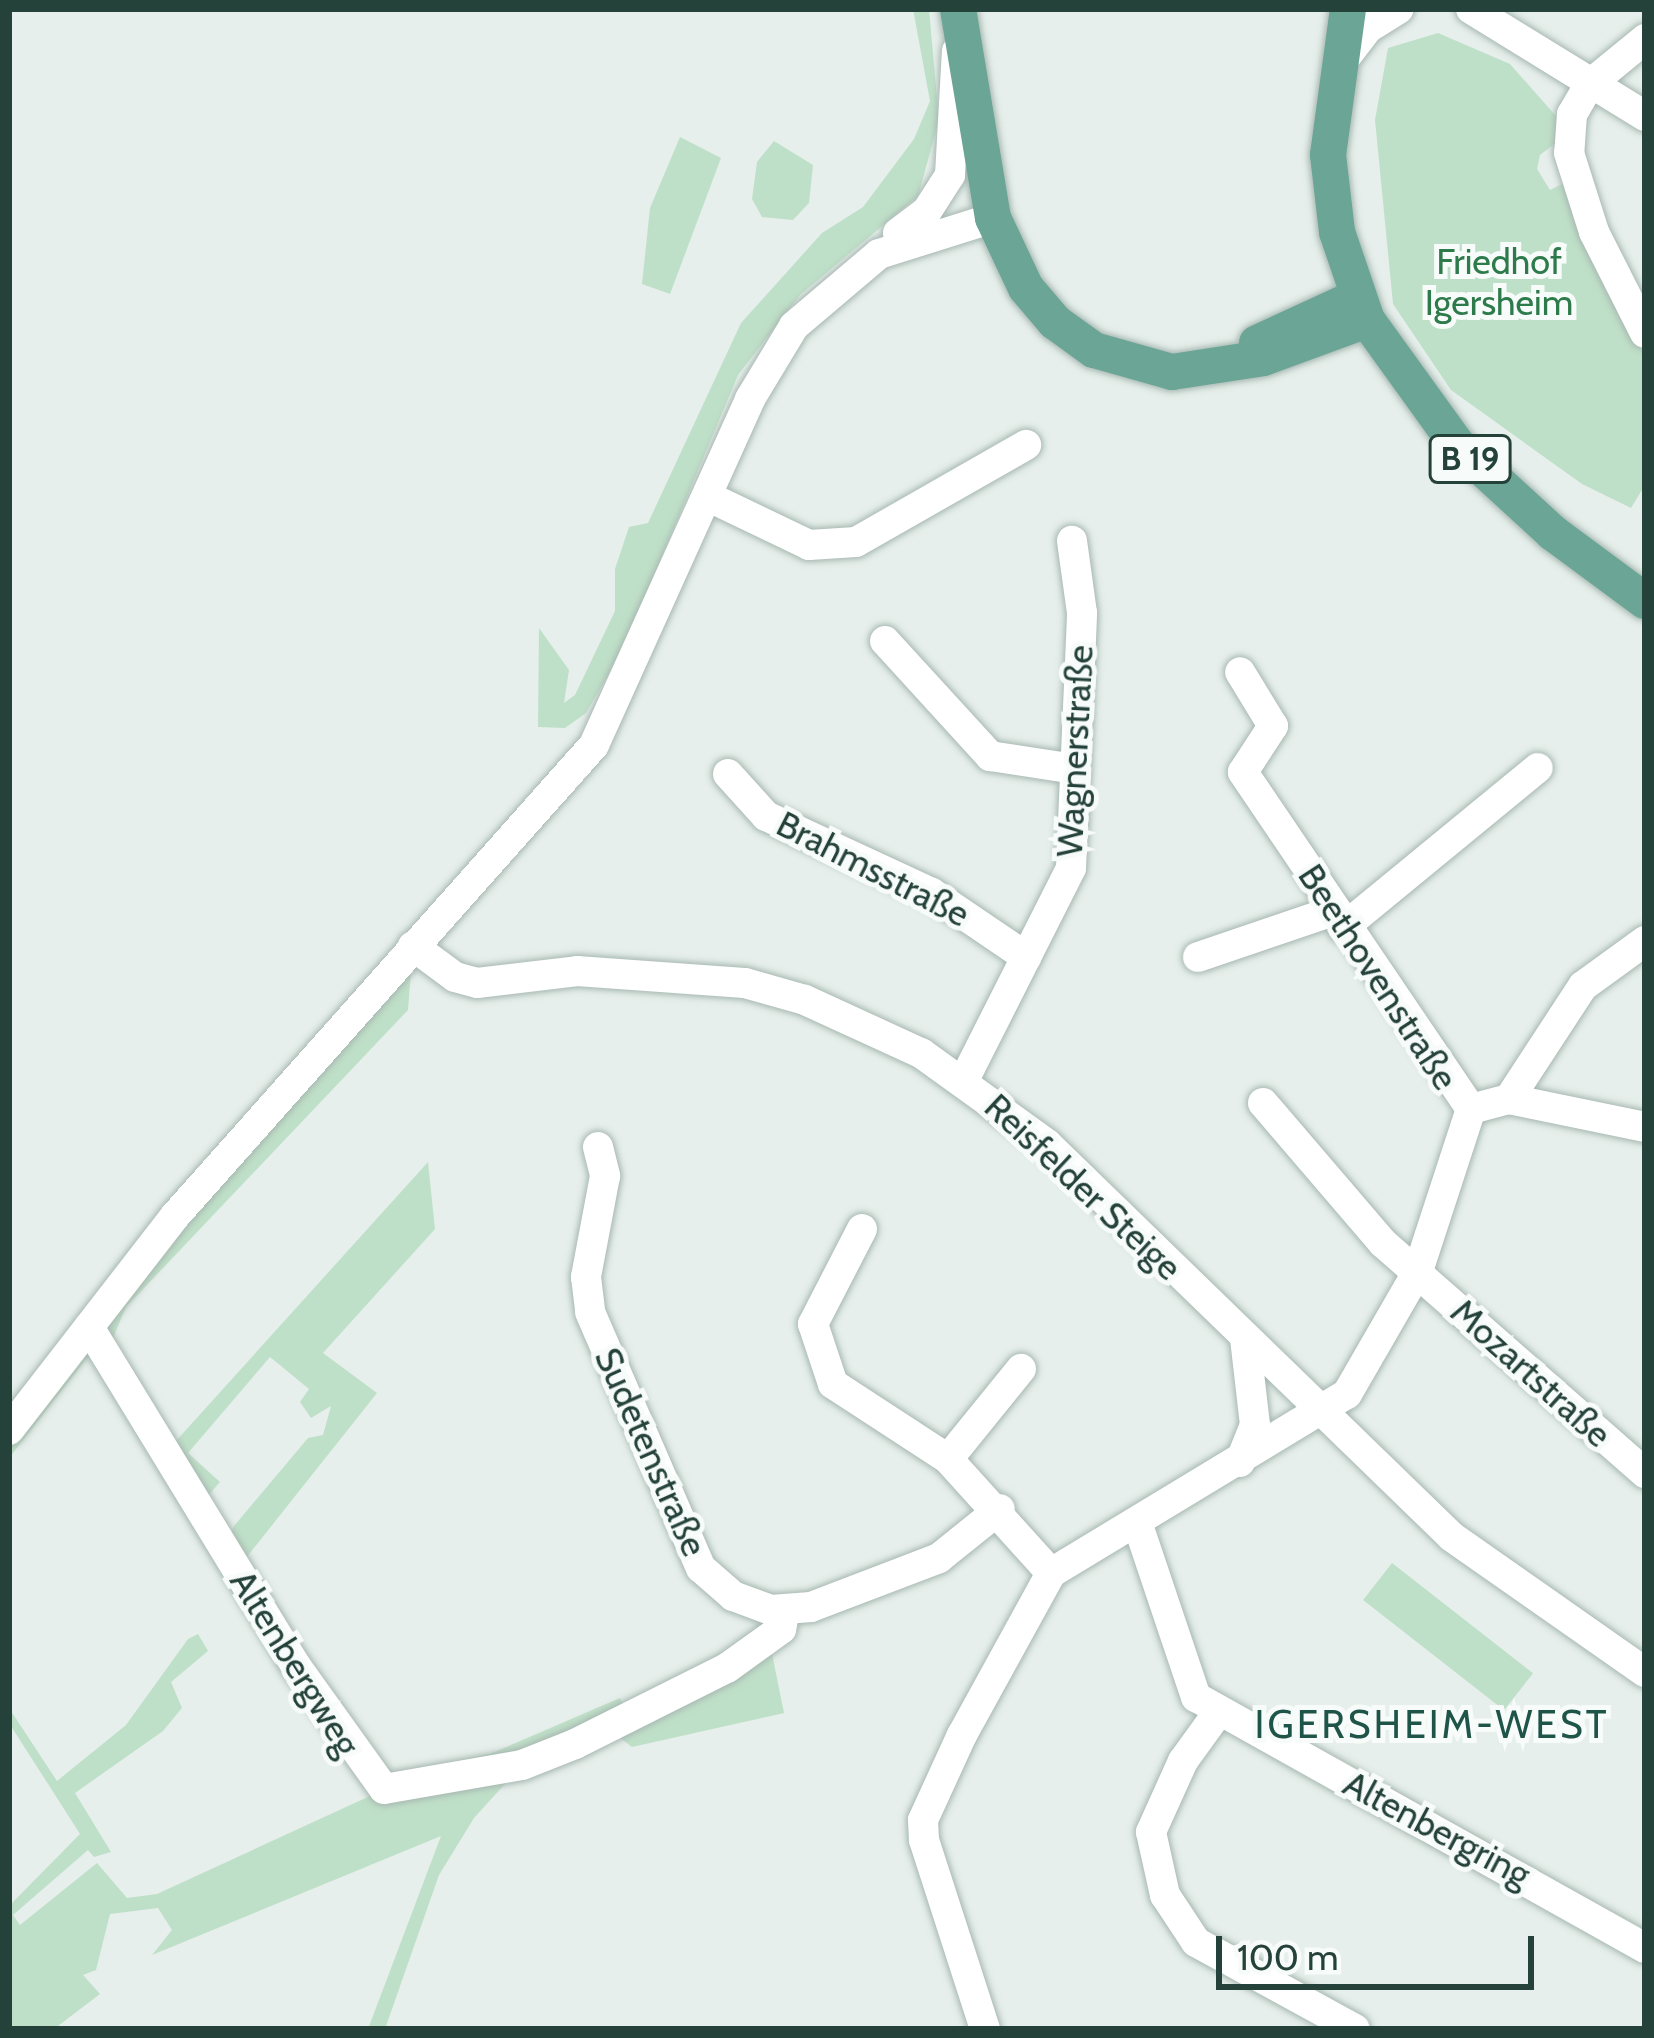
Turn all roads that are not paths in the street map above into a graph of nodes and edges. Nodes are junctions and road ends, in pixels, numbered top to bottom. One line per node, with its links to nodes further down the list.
1 (1348, 9): 6 (main road)
2 (1399, 9): 6 (street)
3 (1478, 11): 7 (street)
4 (960, 19): 9 (main road); 10 (street)
5 (1645, 39): 7 (street)
6 (1334, 72): 11 (main road)
7 (1589, 85): 8 (street); 15 (street)
8 (1645, 116)
9 (991, 208): 10 (street); 12 (street); 16 (main road)
10 (927, 211): 12 (street)
11 (1337, 232): 13 (main road); 14 (main road)
12 (858, 268): 18 (street)
13 (1362, 308): 14 (main road); 16 (main road); 20 (main road, B 19)
14 (1301, 319): 16 (main road)
15 (1645, 334)
16 (1213, 368)
17 (1027, 445): 18 (street)
18 (709, 497): 28 (street)
19 (1072, 541): 24 (street, Wagnerstraße)
20 (1645, 601)
21 (886, 641): 24 (street)
22 (1240, 672): 26 (street, Beethovenstraße)
23 (1538, 768): 26 (street)
24 (1075, 769): 29 (street, Wagnerstraße)
25 (728, 774): 29 (street, Brahmsstraße)
26 (1338, 920): 30 (street); 34 (street, Beethovenstraße)
27 (1645, 941): 32 (street)
28 (413, 946): 31 (street, Reisfelder Steige); 39 (street)
29 (1026, 957): 31 (street, Wagnerstraße)
30 (1198, 957)
31 (964, 1080): 40 (street, Reisfelder Steige)
32 (1509, 1099): 34 (street); 35 (street)
33 (1263, 1103): 38 (street, Mozartstraße)
34 (1471, 1109): 38 (street, Beethovenstraße)
35 (1645, 1127)
36 (598, 1147): 50 (street, Sudetenstraße)
37 (862, 1229): 44 (street)
38 (1418, 1271): 42 (street, Beethovenstraße); 46 (street, Mozartstraße)
39 (89, 1327): 43 (street); 50 (street, Altenbergweg)
40 (1245, 1339): 42 (street, Reisfelder Steige); 45 (street)
41 (1022, 1369): 44 (street)
42 (1318, 1412): 45 (street); 51 (street, Reisfelder Steige)
43 (9, 1430)
44 (948, 1459): 47 (street)
45 (1240, 1462): 48 (street)
46 (1645, 1473)
47 (1000, 1510): 49 (street); 50 (street)
48 (1138, 1526): 49 (street); 52 (street, Altenbergring)
49 (1051, 1573): 54 (street)
50 (785, 1610)
51 (1645, 1672)
52 (1217, 1714): 53 (street, Altenbergring); 55 (street)
53 (1645, 1948)
54 (986, 2029)
55 (1355, 2029)

